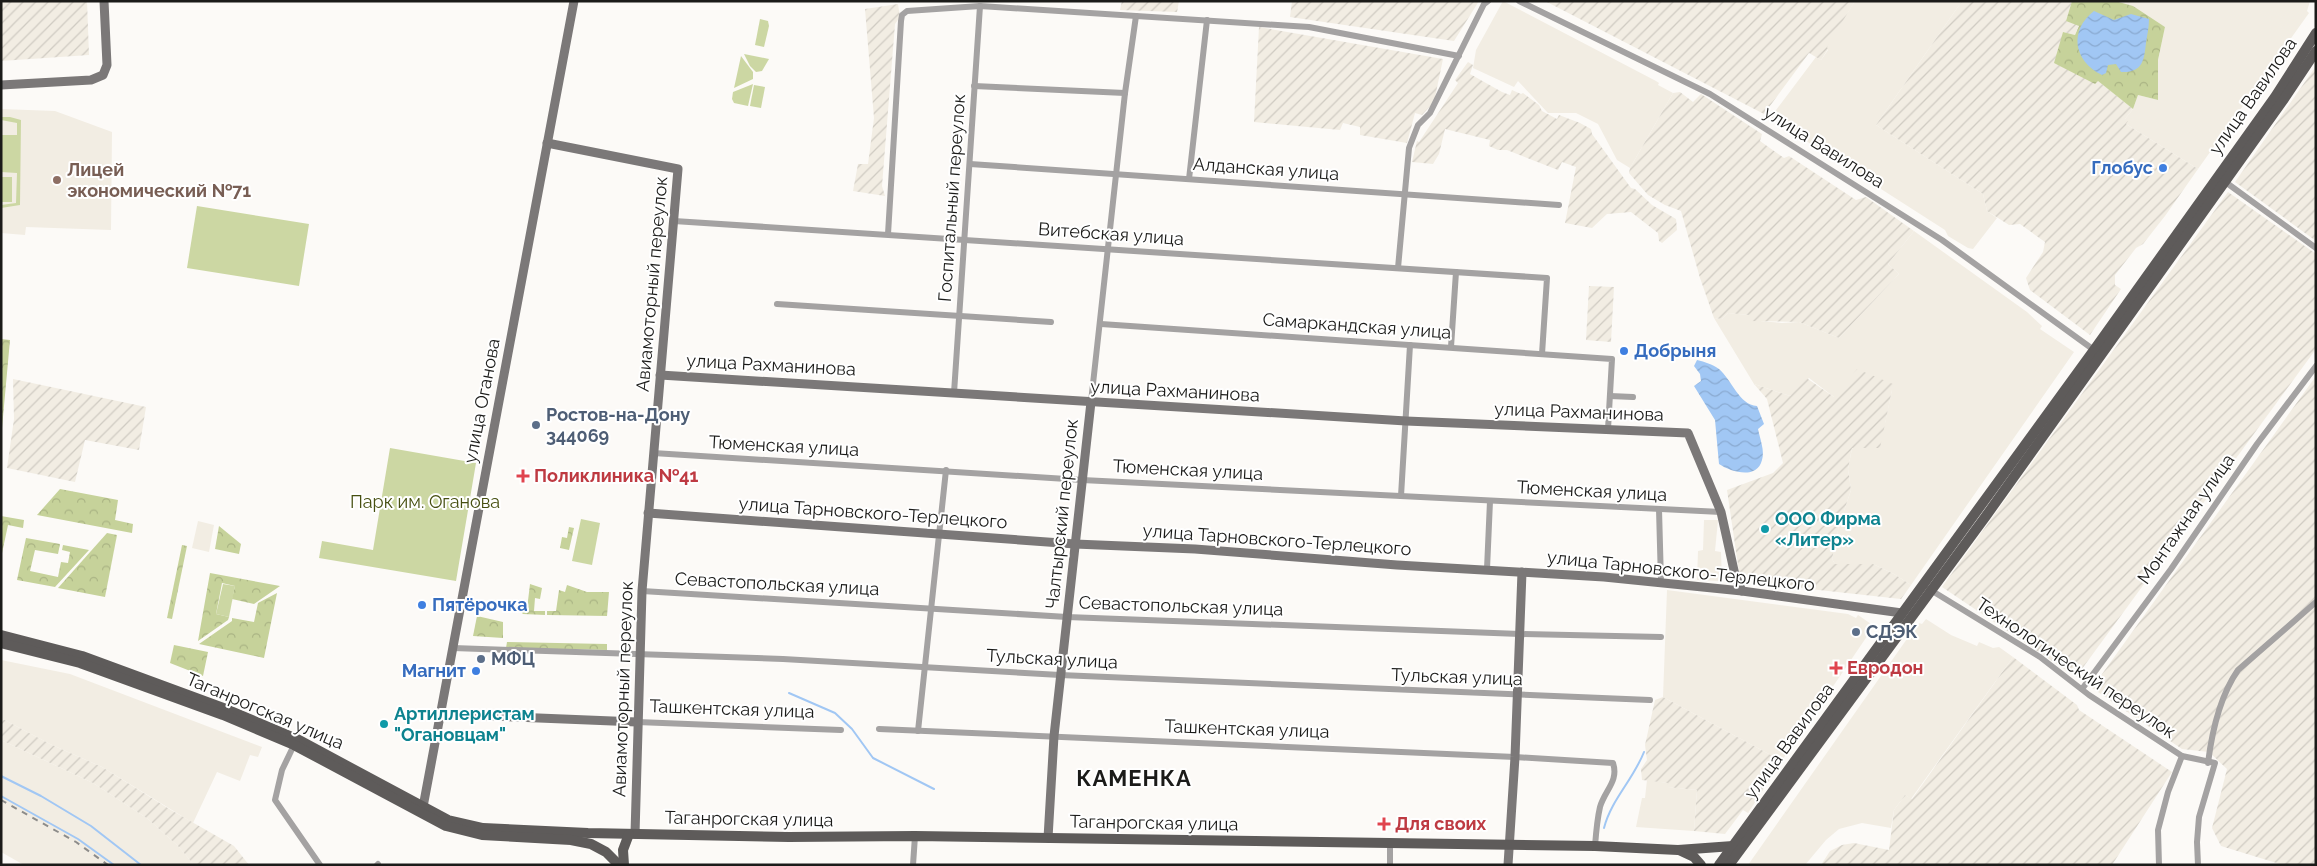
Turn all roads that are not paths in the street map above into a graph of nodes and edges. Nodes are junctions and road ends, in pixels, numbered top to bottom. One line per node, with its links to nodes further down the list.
1 (574, 1): 14 (street, улица Оганова)
2 (1488, 1): 10 (street)
3 (1519, 1): 34 (street, улица Вавилова)
4 (106, 2): 11 (street)
5 (980, 6): 6 (street); 12 (street, Госпитальный переулок); 22 (street)
6 (1136, 16): 7 (street); 13 (street, Чалтырский переулок)
7 (1207, 20): 10 (street); 17 (street)
8 (2316, 33): 18 (main road, улица Вавилова)
9 (2316, 51): 18 (main road, улица Вавилова)
10 (1459, 56): 19 (street)
11 (1, 85)
12 (974, 86): 13 (street); 15 (street, Госпитальный переулок)
13 (1125, 93): 16 (street, Чалтырский переулок)
14 (547, 143): 21 (street, Авиамоторный переулок); 68 (street, улица Оганова)
15 (970, 164): 16 (street, Алданская улица); 23 (street, Госпитальный переулок)
16 (1116, 173): 17 (street, Алданская улица); 25 (street, Чалтырский переулок)
17 (1189, 179): 19 (street, Алданская улица)
18 (2220, 179): 24 (street); 34 (main road, улица Вавилова); 57 (main road, улица Вавилова)
19 (1404, 193): 20 (street, Алданская улица); 26 (street)
20 (1559, 205)
21 (674, 220): 22 (street, Витебская улица); 37 (street, Авиамоторный переулок)
22 (888, 234): 23 (street, Витебская улица)
23 (965, 239): 25 (street, Витебская улица); 29 (street, Госпитальный переулок)
24 (2316, 248)
25 (1107, 250): 26 (street, Витебская улица); 31 (street, Чалтырский переулок)
26 (1398, 268): 27 (street, Витебская улица)
27 (1456, 272): 33 (street); 35 (street, Витебская улица)
28 (777, 304): 29 (street)
29 (960, 317): 30 (street); 38 (street, Госпитальный переулок)
30 (1050, 322)
31 (1101, 324): 32 (street, Самаркандская улица); 41 (street, Чалтырский переулок)
32 (1410, 345): 33 (street, Самаркандская улица); 42 (street)
33 (1451, 347): 35 (street, Самаркандская улица)
34 (2094, 350): 57 (main road, улица Вавилова)
35 (1542, 354): 39 (street, Самаркандская улица)
36 (2316, 366): 72 (street, Монтажная улица)
37 (660, 375): 38 (street, улица Рахманинова); 44 (street, Авиамоторный переулок)
38 (954, 393): 41 (street, улица Рахманинова)
39 (1610, 396): 40 (street); 43 (street)
40 (1633, 397)
41 (1091, 402): 42 (street, улица Рахманинова); 46 (street, Чалтырский переулок)
42 (1406, 421): 43 (street, улица Рахманинова); 47 (street)
43 (1608, 429): 50 (street, улица Рахманинова)
44 (654, 453): 45 (street, Тюменская улица); 51 (street, Авиамоторный переулок)
45 (946, 470): 46 (street, Тюменская улица); 52 (street)
46 (1082, 480): 47 (street, Тюменская улица); 53 (street, Чалтырский переулок)
47 (1401, 496): 48 (street, Тюменская улица)
48 (1490, 501): 49 (street, Тюменская улица); 54 (street)
49 (1659, 509): 50 (street, Тюменская улица); 56 (street)
50 (1721, 512): 59 (street)
51 (648, 513): 52 (street, улица Тарновского-Терлецкого); 58 (street, Авиамоторный переулок)
52 (940, 534): 53 (street, улица Тарновского-Терлецкого); 61 (street)
53 (1075, 544): 54 (street, улица Тарновского-Терлецкого); 63 (street, Чалтырский переулок)
54 (1487, 569): 55 (street, улица Тарновского-Терлецкого)
55 (1522, 572): 56 (street, улица Тарновского-Терлецкого); 64 (street)
56 (1661, 582): 59 (street, улица Тарновского-Терлецкого)
57 (1927, 588): 62 (main road, улица Вавилова); 72 (street, Технологический переулок)
58 (642, 591): 61 (street, Севастопольская улица); 69 (street, Авиамоторный переулок)
59 (1742, 591): 62 (street, улица Тарновского-Терлецкого)
60 (2316, 602): 84 (street)
61 (932, 608): 63 (street, Севастопольская улица); 70 (street)
62 (1906, 615): 92 (main road, улица Вавилова); 102 (main road, улица Вавилова)
63 (1067, 616): 64 (street, Севастопольская улица); 71 (street, Чалтырский переулок)
64 (1520, 634): 66 (street, Севастопольская улица); 73 (street)
65 (1, 635): 81 (main road, Таганрогская улица)
66 (1661, 637)
67 (1, 643): 81 (main road, Таганрогская улица)
68 (453, 648): 69 (street, Тульская улица); 75 (street, улица Оганова)
69 (639, 653): 70 (street, Тульская улица); 76 (street, Авиамоторный переулок)
70 (925, 667): 71 (street, Тульская улица); 79 (street)
71 (1060, 676): 73 (street, Тульская улица); 80 (street, Чалтырский переулок)
72 (2082, 689): 82 (street, Технологический переулок)
73 (1518, 694): 74 (street, Тульская улица); 83 (street)
74 (1650, 700)
75 (441, 714): 76 (street, Ташкентская улица); 85 (street, улица Оганова)
76 (636, 722): 77 (street, Ташкентская улица); 86 (street, Авиамоторный переулок)
77 (841, 730)
78 (879, 730): 79 (street, Ташкентская улица)
79 (918, 731): 80 (street, Ташкентская улица)
80 (1054, 736): 83 (street, Ташкентская улица); 88 (street, Чалтырский переулок)
81 (296, 742): 85 (main road, Таганрогская улица); 94 (street)
82 (2182, 756): 84 (street, Технологический переулок); 103 (street)
83 (1515, 757): 90 (street); 91 (street, Ташкентская улица)
84 (2208, 763): 104 (street, Технологический переулок)
85 (422, 811): 86 (main road, Таганрогская улица); 95 (main road, Таганрогская улица)
86 (632, 834): 87 (main road, Таганрогская улица); 96 (main road)
87 (915, 836): 88 (main road, Таганрогская улица); 97 (street)
88 (1048, 838): 89 (main road, Таганрогская улица)
89 (1390, 844): 90 (main road, Таганрогская улица); 98 (street)
90 (1508, 846): 91 (main road, Таганрогская улица); 99 (street)
91 (1596, 846): 93 (main road, Таганрогская улица)
92 (1733, 846): 93 (main road, Таганрогская улица); 101 (main road, улица Вавилова)
93 (1678, 850): 100 (main road, Таганрогская улица)
94 (320, 865)
95 (619, 865)
96 (624, 865)
97 (913, 865)
98 (1390, 865)
99 (1508, 865)
100 (1701, 865)
101 (1719, 865)
102 (1729, 865)
103 (2159, 865)
104 (2198, 865)

